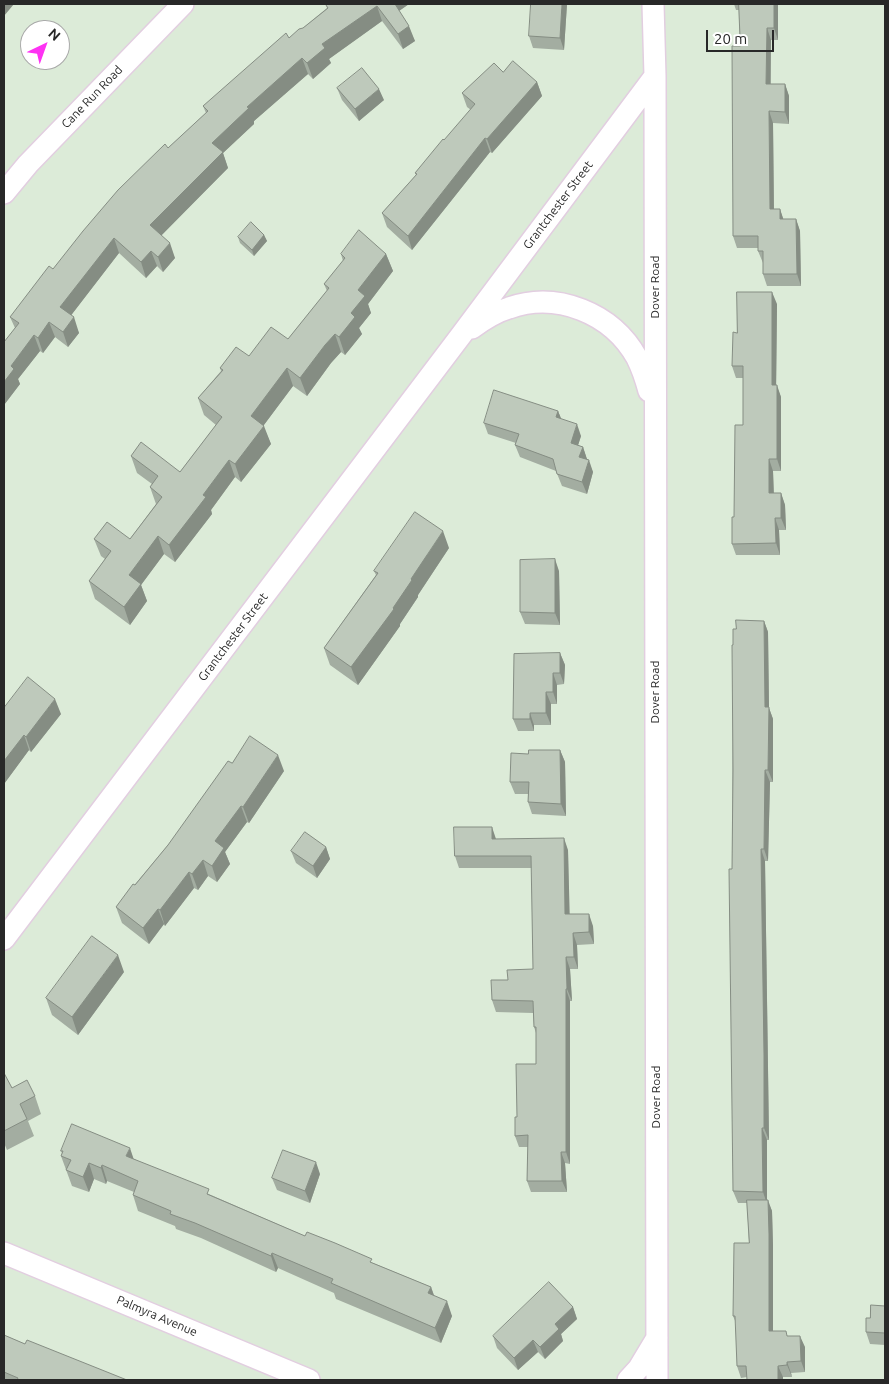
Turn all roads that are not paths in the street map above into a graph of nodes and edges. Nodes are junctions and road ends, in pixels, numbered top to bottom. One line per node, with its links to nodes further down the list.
1 (182, 4): 4 (street, Cane Run Road)
2 (653, 4): 3 (street, Dover Road)
3 (655, 76): 5 (street, Grantchester Street); 6 (street, Dover Road)
4 (4, 193)
5 (462, 334): 6 (street, Grantchester Street); 7 (street, Grantchester Street)
6 (654, 408): 9 (street, Dover Road)
7 (4, 939)
8 (4, 1253): 10 (street, Palmyra Avenue)
9 (657, 1338): 11 (street); 12 (street, Dover Road)
10 (309, 1380)
11 (628, 1380)
12 (657, 1380)

